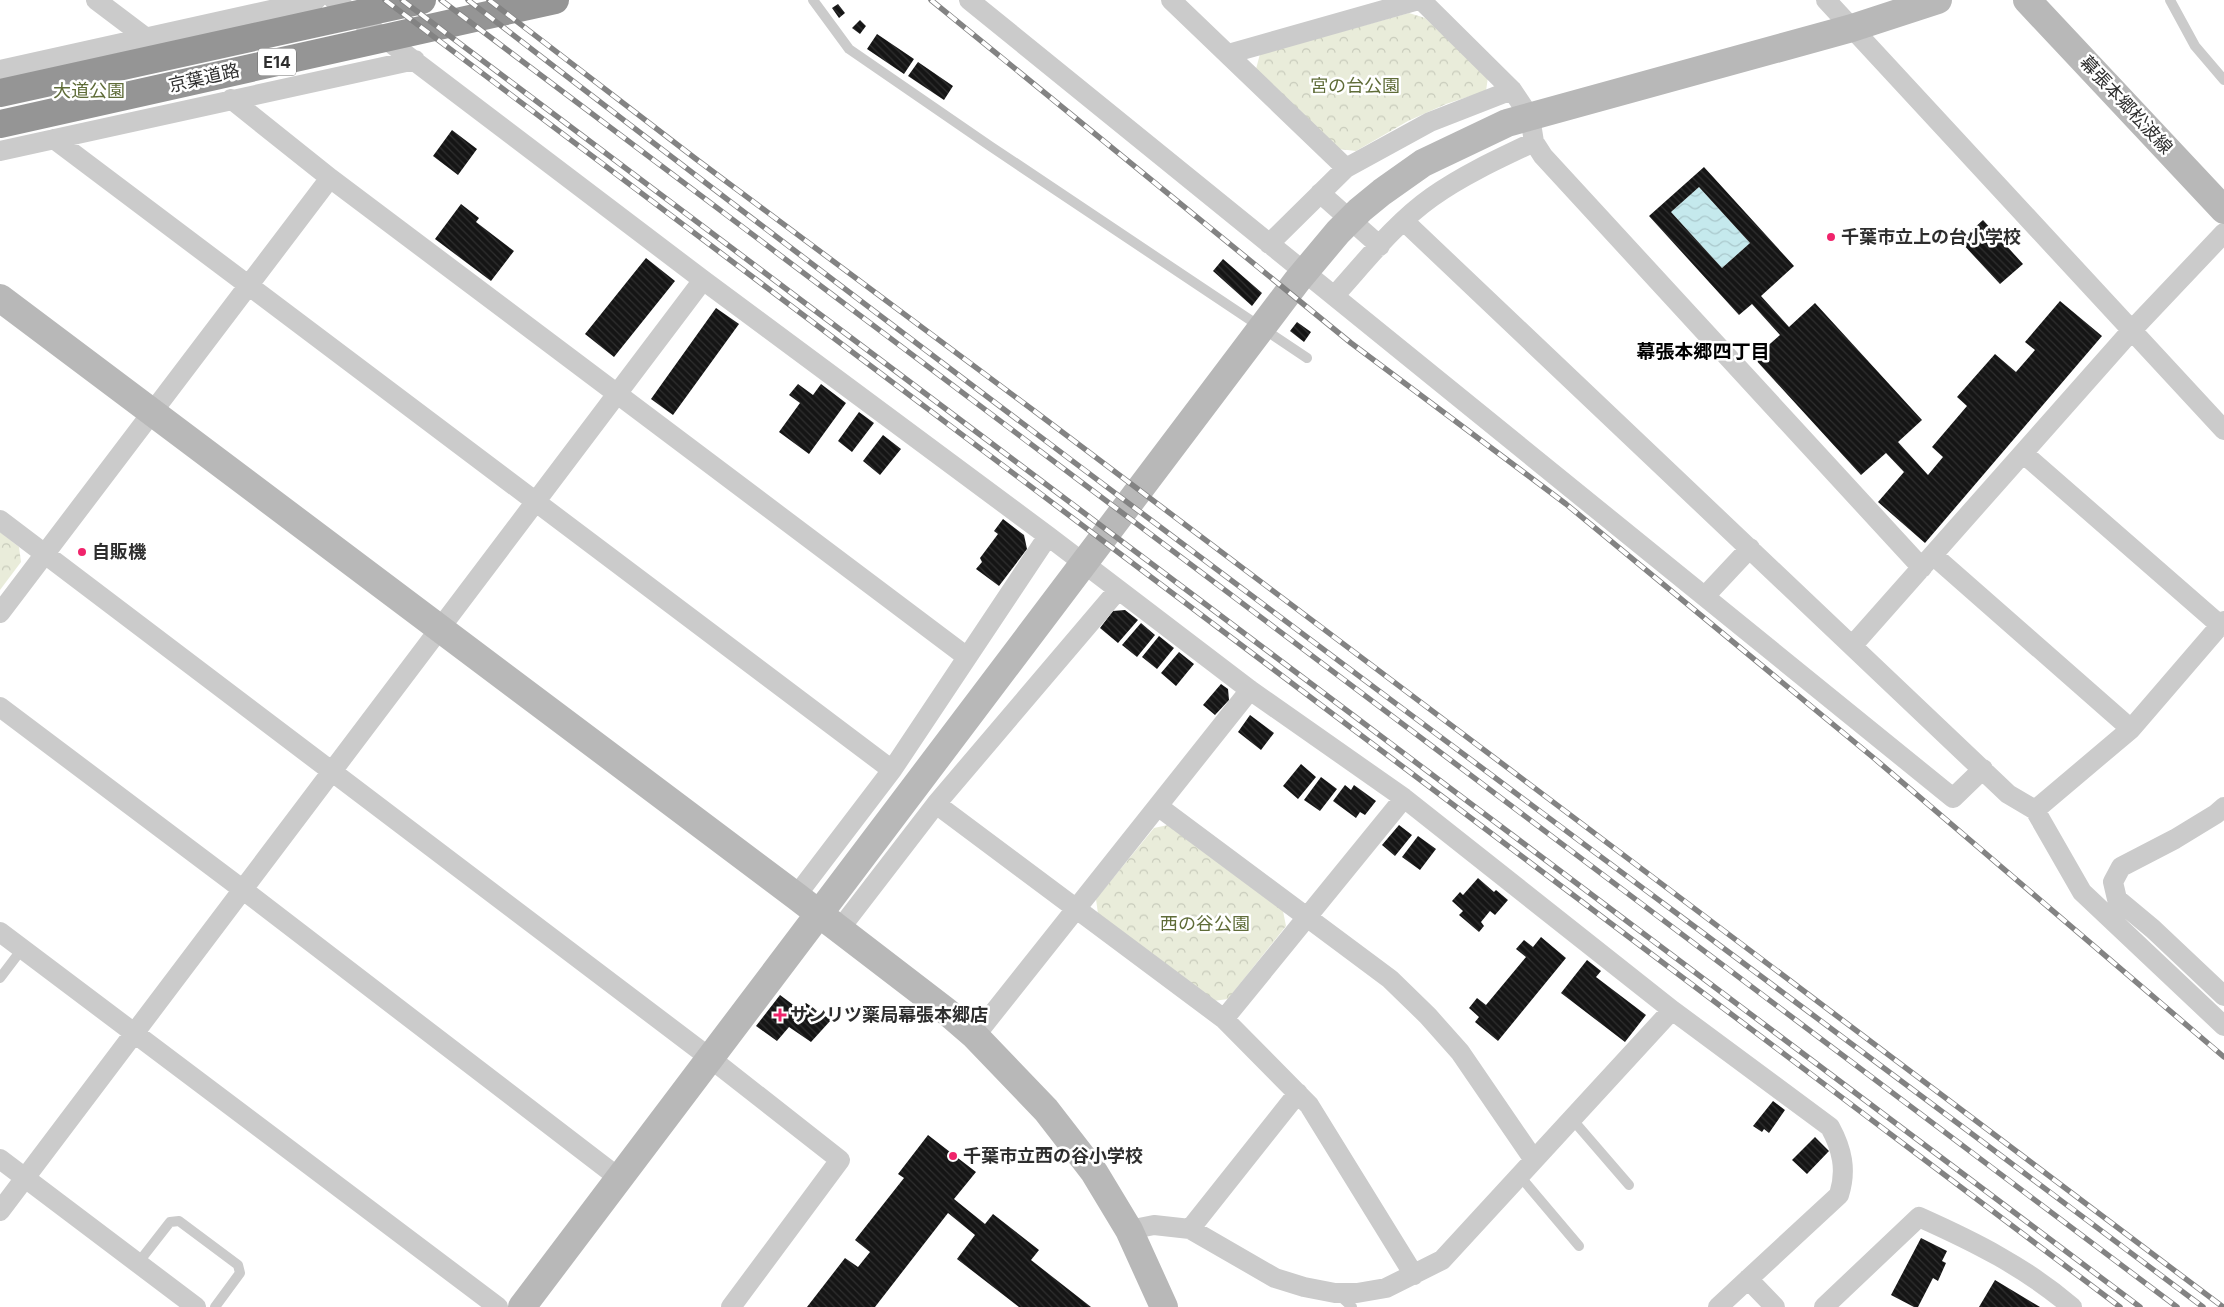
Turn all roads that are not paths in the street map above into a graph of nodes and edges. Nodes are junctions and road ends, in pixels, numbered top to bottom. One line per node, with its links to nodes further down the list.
1 (96, 0): 15 (street)
2 (316, 0): 15 (street)
3 (334, 0): 17 (street)
4 (422, 0): 21 (highway, 京葉道路 / E14)
5 (555, 0): 23 (highway, 京葉道路 / E14)
6 (813, 0): 40 (lane)
7 (969, 0): 33 (street)
8 (1171, 0): 16 (street)
9 (1420, 0): 16 (street); 20 (street)
10 (1826, 0): 14 (street)
11 (1938, 0): 14 (street)
12 (2027, 0): 30 (street, 幕張本郷松波線)
13 (2170, 0): 19 (lane)
14 (1852, 28): 24 (street); 39 (street)
15 (146, 37): 18 (street)
16 (1228, 54): 27 (street)
17 (416, 60): 22 (street); 35 (street)
18 (0, 70)
19 (2224, 80)
20 (1512, 90): 24 (street); 27 (street)
21 (0, 93)
22 (230, 99): 25 (street); 28 (street)
23 (0, 124)
24 (1532, 130): 31 (street); 50 (street); 73 (street)
25 (54, 139): 26 (street); 36 (street)
26 (0, 151)
27 (1346, 168): 29 (street)
28 (330, 178): 36 (street); 41 (street)
29 (1320, 193): 33 (street); 34 (street)
30 (2224, 210)
31 (1404, 221): 34 (street); 48 (street)
32 (2224, 233): 39 (street)
33 (1269, 244): 37 (street)
34 (1380, 246): 37 (street)
35 (703, 280): 41 (street); 47 (street)
36 (249, 284): 42 (street); 45 (street)
37 (1335, 295): 52 (street)
38 (0, 298): 42 (street)
39 (2132, 330): 43 (street); 44 (street)
40 (1307, 358)
41 (618, 394): 45 (street); 57 (street)
42 (153, 413): 49 (street); 55 (street)
43 (2224, 430)
44 (2024, 454): 50 (street); 54 (street)
45 (537, 502): 55 (street); 62 (street)
46 (0, 520): 49 (street)
47 (1048, 536): 51 (street); 57 (street)
48 (1750, 548): 52 (street); 56 (street)
49 (44, 554): 53 (street); 63 (street)
50 (1928, 562): 56 (street); 60 (street)
51 (1118, 590): 58 (street); 65 (street)
52 (1706, 596): 61 (street)
53 (0, 613)
54 (2222, 623): 60 (street)
55 (439, 629): 63 (street); 70 (street)
56 (1852, 646): 61 (street)
57 (967, 657): 62 (street)
58 (1250, 690): 64 (street); 66 (street)
59 (0, 707): 69 (street)
60 (2131, 730): 68 (street)
61 (1983, 769): 68 (street)
62 (892, 770): 70 (street)
63 (332, 771): 69 (street); 83 (street)
64 (1404, 798): 72 (street); 78 (street)
65 (936, 804): 71 (street); 73 (street)
66 (1158, 807): 71 (street); 72 (street)
67 (2224, 807): 77 (street)
68 (2035, 810): 80 (street)
69 (242, 889): 81 (street); 90 (street)
70 (796, 896): 73 (street)
71 (1076, 910): 79 (street); 82 (street)
72 (1306, 917): 79 (street); 87 (street)
73 (829, 922): 82 (street); 83 (street)
74 (0, 932): 75 (street)
75 (22, 948): 76 (lane); 81 (street)
76 (0, 978)
77 (2221, 988)
78 (1672, 1010): 85 (street); 98 (street)
79 (1224, 1019): 84 (street)
80 (2224, 1026)
81 (135, 1034): 89 (street); 102 (street)
82 (975, 1036): 94 (street)
83 (710, 1058): 90 (street); 104 (street)
84 (1298, 1093): 93 (street); 97 (street)
85 (1572, 1119): 87 (street); 91 (lane)
86 (0, 1159): 89 (street)
87 (1534, 1160): 88 (street)
88 (1519, 1175): 95 (lane); 97 (street)
89 (25, 1178): 92 (street); 96 (street)
90 (619, 1178): 103 (street)
91 (1629, 1185)
92 (0, 1211)
93 (1190, 1229): 94 (street); 99 (street)
94 (1129, 1230): 105 (street)
95 (1579, 1246)
96 (138, 1263): 100 (street); 101 (lane)
97 (1414, 1275): 99 (street)
98 (1748, 1279): 107 (street); 108 (street)
99 (1338, 1293): 106 (lane)
100 (196, 1307)
101 (215, 1307)
102 (498, 1307)
103 (522, 1307)
104 (731, 1307)
105 (1164, 1307)
106 (1352, 1307)
107 (1718, 1307)
108 (1775, 1307)
109 (1824, 1307): 110 (street)
110 (2072, 1307)

